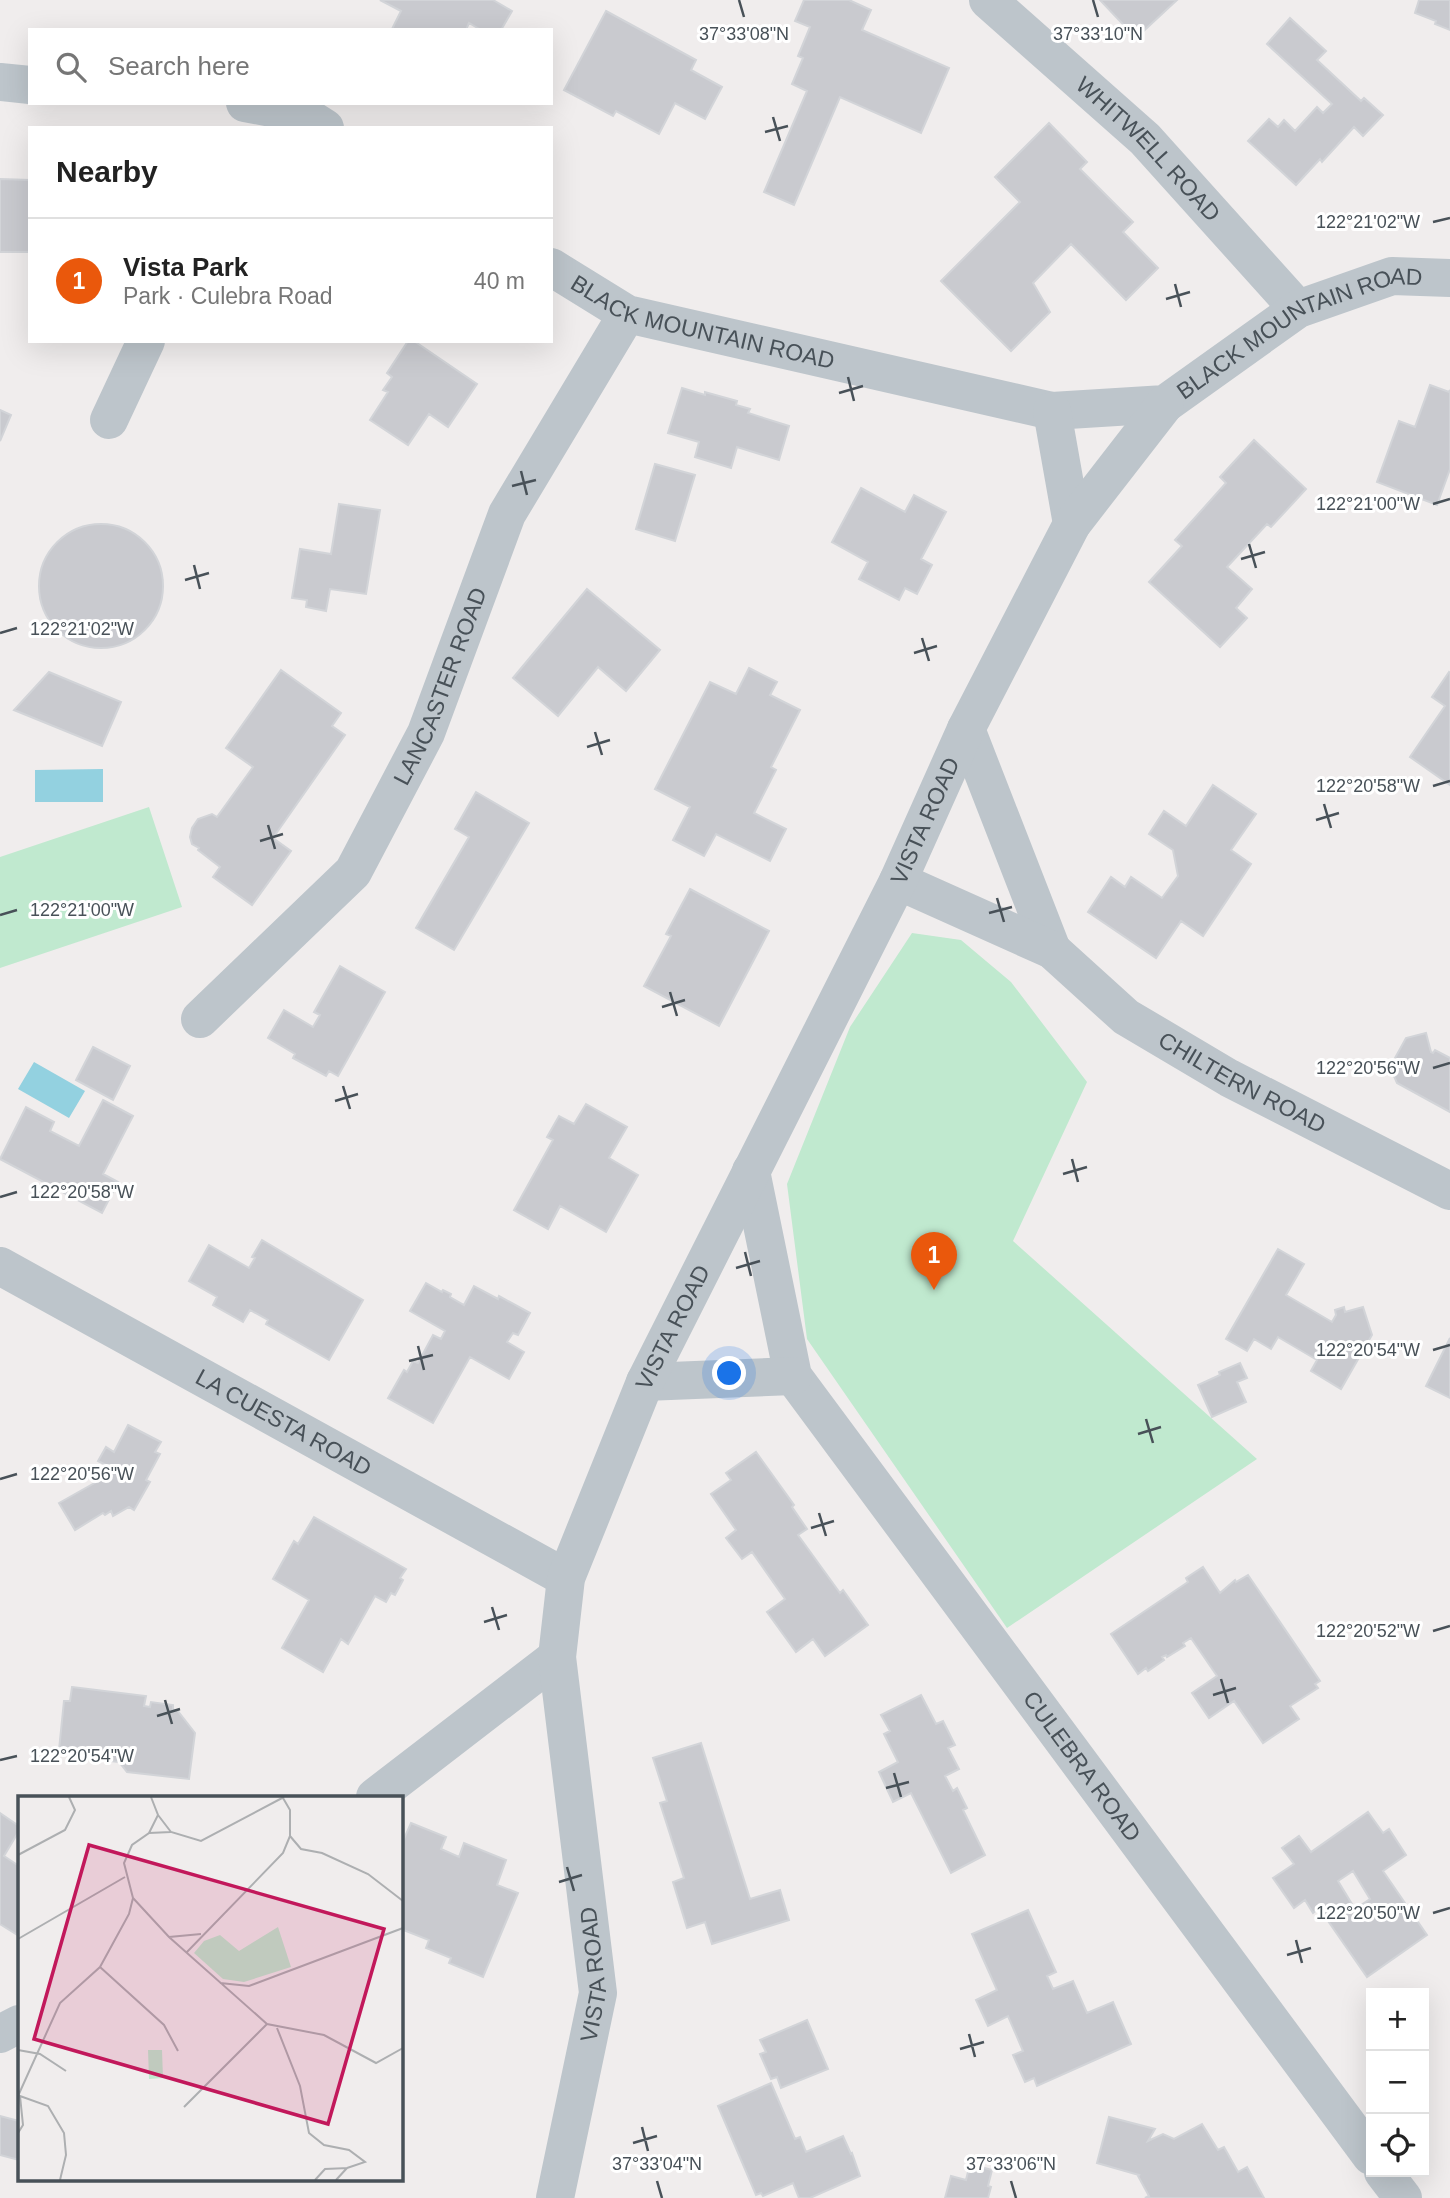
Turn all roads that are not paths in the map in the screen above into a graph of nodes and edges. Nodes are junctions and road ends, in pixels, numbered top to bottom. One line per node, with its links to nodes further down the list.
1 (988, 0): 10 (street, WHITWELL ROAD)
2 (0, 82): 3 (street)
3 (28, 85)
4 (252, 105): 6 (street)
5 (257, 105): 7 (street)
6 (246, 126)
7 (322, 126)
8 (553, 268): 11 (street, BLACK MOUNTAIN ROAD)
9 (1450, 278): 10 (street, BLACK MOUNTAIN ROAD)
10 (1298, 309): 13 (street, BLACK MOUNTAIN ROAD)
11 (627, 314): 14 (street, BLACK MOUNTAIN ROAD); 20 (street, LANCASTER ROAD)
12 (145, 343): 15 (street)
13 (1165, 404): 14 (street, BLACK MOUNTAIN ROAD); 16 (street, VISTA ROAD)
14 (1052, 411): 16 (street)
15 (108, 420)
16 (1072, 524): 17 (street, VISTA ROAD)
17 (966, 729): 18 (street, VISTA ROAD); 19 (street, CHILTERN ROAD)
18 (898, 881): 19 (street, CHILTERN ROAD); 21 (street, VISTA ROAD)
19 (1052, 950): 22 (street, CHILTERN ROAD)
20 (200, 1018)
21 (751, 1171): 24 (street, CULEBRA ROAD); 25 (street, VISTA ROAD)
22 (1450, 1191)
23 (0, 1266): 26 (street, LA CUESTA ROAD)
24 (793, 1377): 25 (street); 31 (street, CULEBRA ROAD)
25 (645, 1382): 26 (street, VISTA ROAD)
26 (566, 1578): 27 (street, VISTA ROAD)
27 (557, 1657): 28 (street); 33 (street, VISTA ROAD)
28 (376, 1796)
29 (18, 2025): 30 (street)
30 (0, 2034)
31 (1366, 2149)
32 (1387, 2177): 34 (street)
33 (555, 2198)
34 (1403, 2198)

